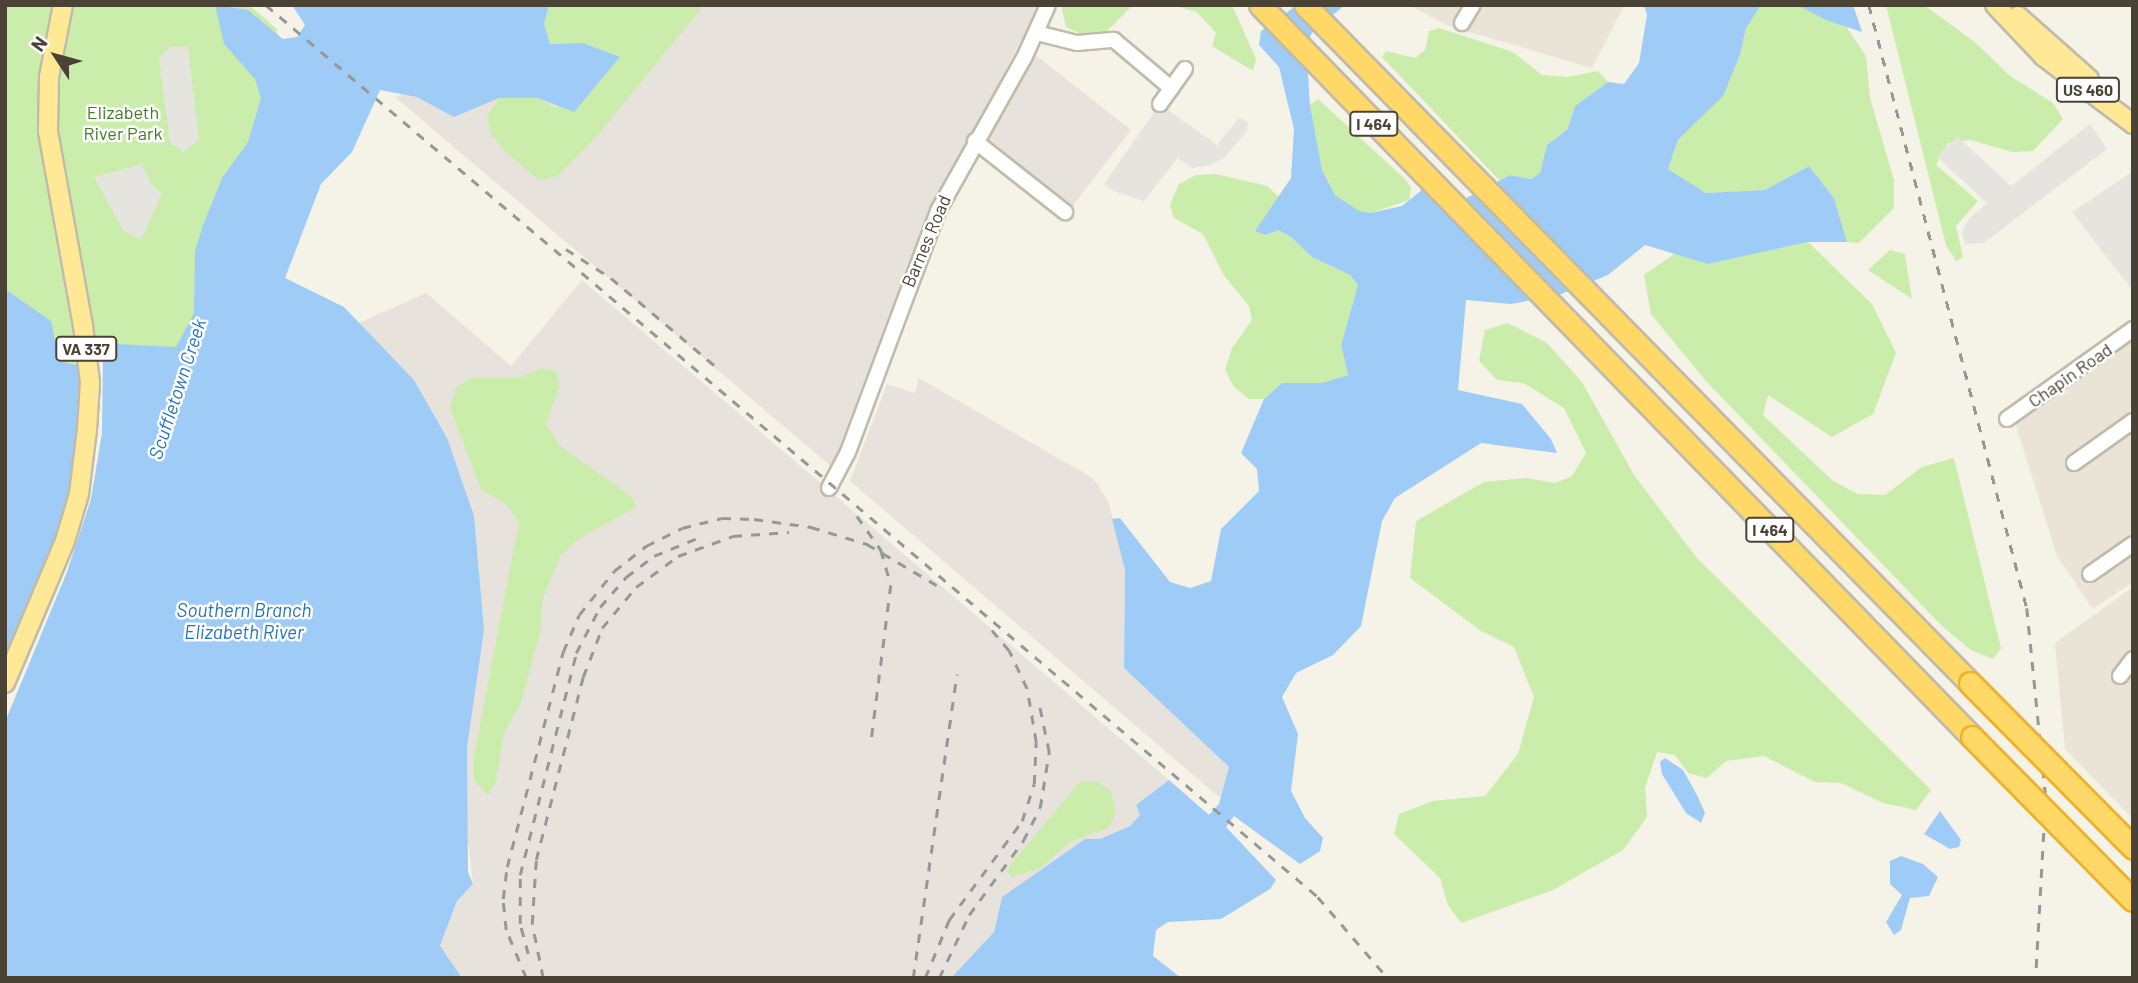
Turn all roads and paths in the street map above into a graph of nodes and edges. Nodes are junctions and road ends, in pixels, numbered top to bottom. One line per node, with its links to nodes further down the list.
1 (64, 5): 25 (main road, VA 337)
2 (1048, 5): 9 (street, Barnes Road)
3 (1260, 5): 27 (highway, I 464, bridge)
4 (1305, 5): 26 (highway, I 464, bridge)
5 (1473, 5): 8 (street)
6 (1995, 5): 13 (main road, US 460)
7 (2004, 5): 13 (main road, US 460)
8 (1462, 23)
9 (1037, 33): 11 (street); 14 (street, Barnes Road)
10 (1185, 69): 11 (street)
11 (1171, 88): 12 (street)
12 (1160, 104)
13 (2133, 123)
14 (975, 141): 15 (street); 20 (street, Barnes Road)
15 (1065, 212)
16 (2133, 330): 17 (street, Chapin Road)
17 (2007, 419)
18 (2133, 421): 19 (street)
19 (2074, 463)
20 (829, 488)
21 (2133, 544): 22 (street)
22 (2090, 574)
23 (2133, 659): 24 (street)
24 (2120, 676)
25 (5, 683)
26 (2133, 848)
27 (2133, 900)

